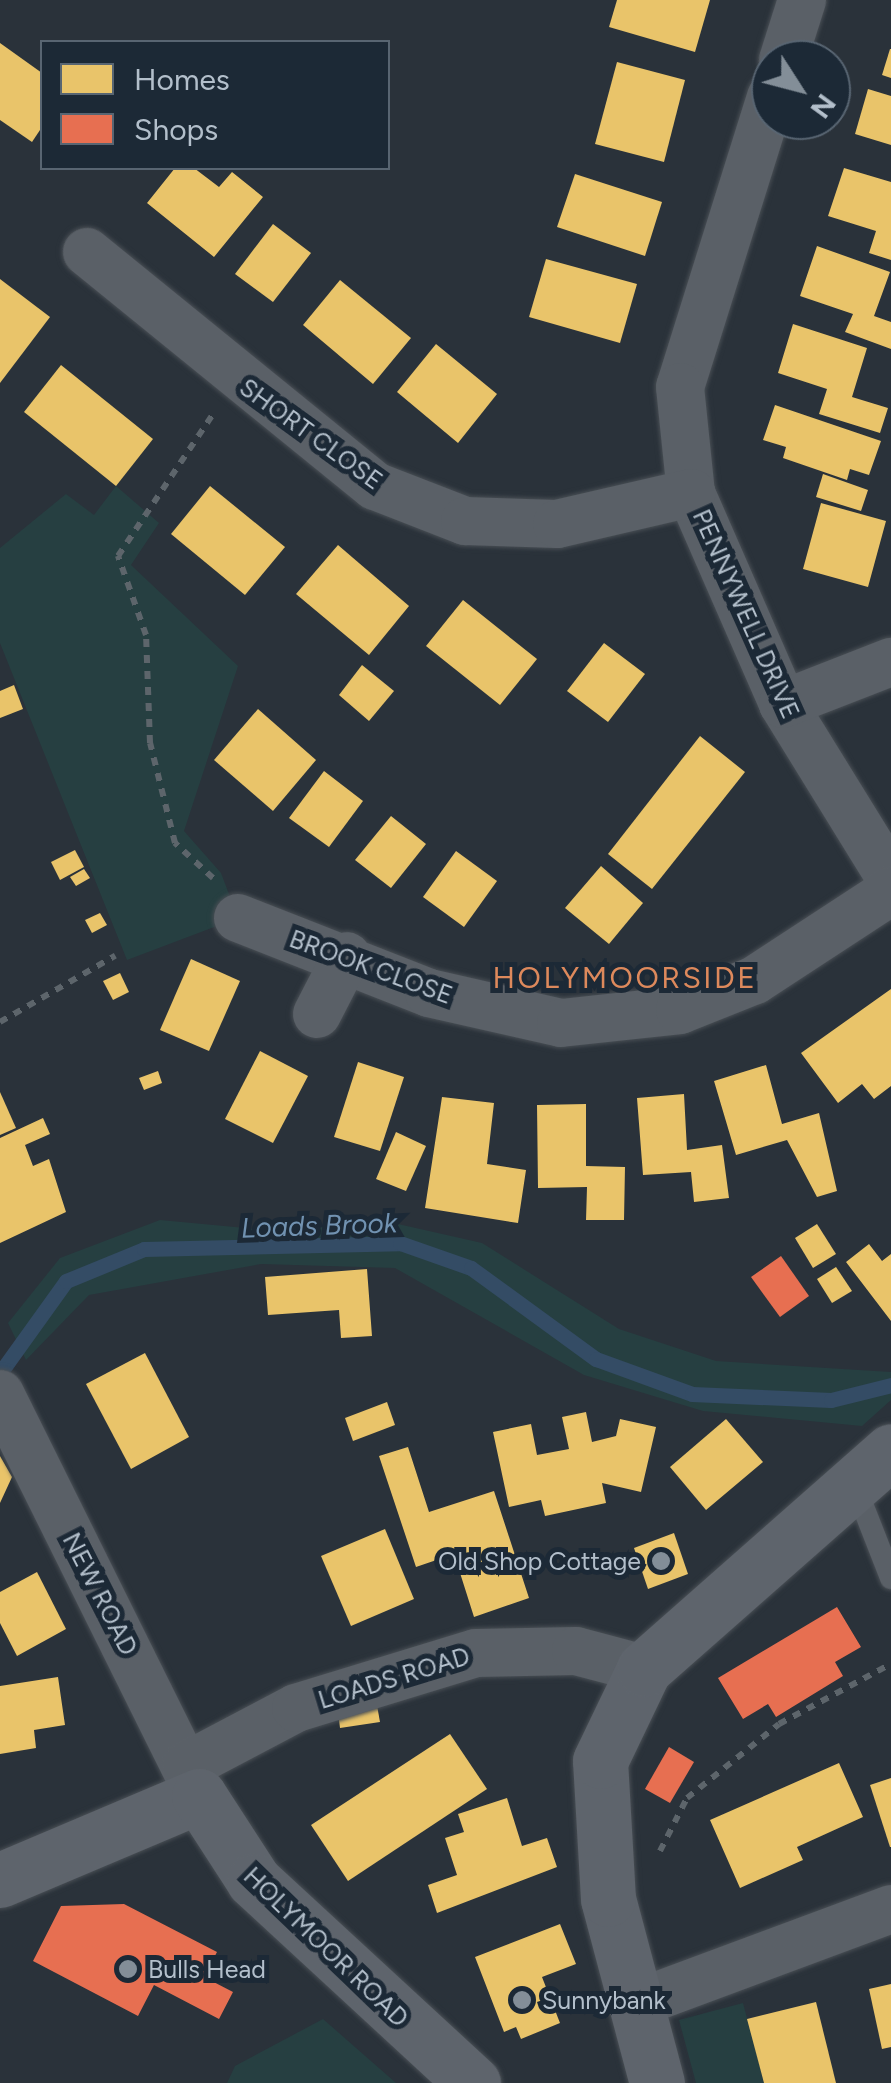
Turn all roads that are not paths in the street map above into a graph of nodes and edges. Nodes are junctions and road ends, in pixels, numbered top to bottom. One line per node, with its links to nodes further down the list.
1 (802, 0): 2 (street)
2 (789, 40)
3 (758, 140): 5 (street, PENNYWELL DRIVE)
4 (87, 252): 5 (street, SHORT CLOSE)
5 (691, 492): 7 (street, PENNYWELL DRIVE)
6 (891, 662): 7 (street)
7 (783, 704): 8 (street, PENNYWELL DRIVE)
8 (891, 879)
9 (891, 890): 11 (street, BROOK CLOSE)
10 (238, 918): 11 (street, BROOK CLOSE)
11 (347, 956): 12 (street)
12 (318, 1014)
13 (0, 1394): 17 (street, NEW ROAD)
14 (872, 1467): 15 (lane); 16 (street)
15 (891, 1578)
16 (644, 1669): 17 (street, LOADS ROAD); 20 (street)
17 (193, 1781): 18 (street); 21 (street, HOLYMOOR ROAD)
18 (0, 1880)
19 (891, 1909): 20 (street)
20 (641, 2002): 22 (street)
21 (473, 2083)
22 (657, 2083)

